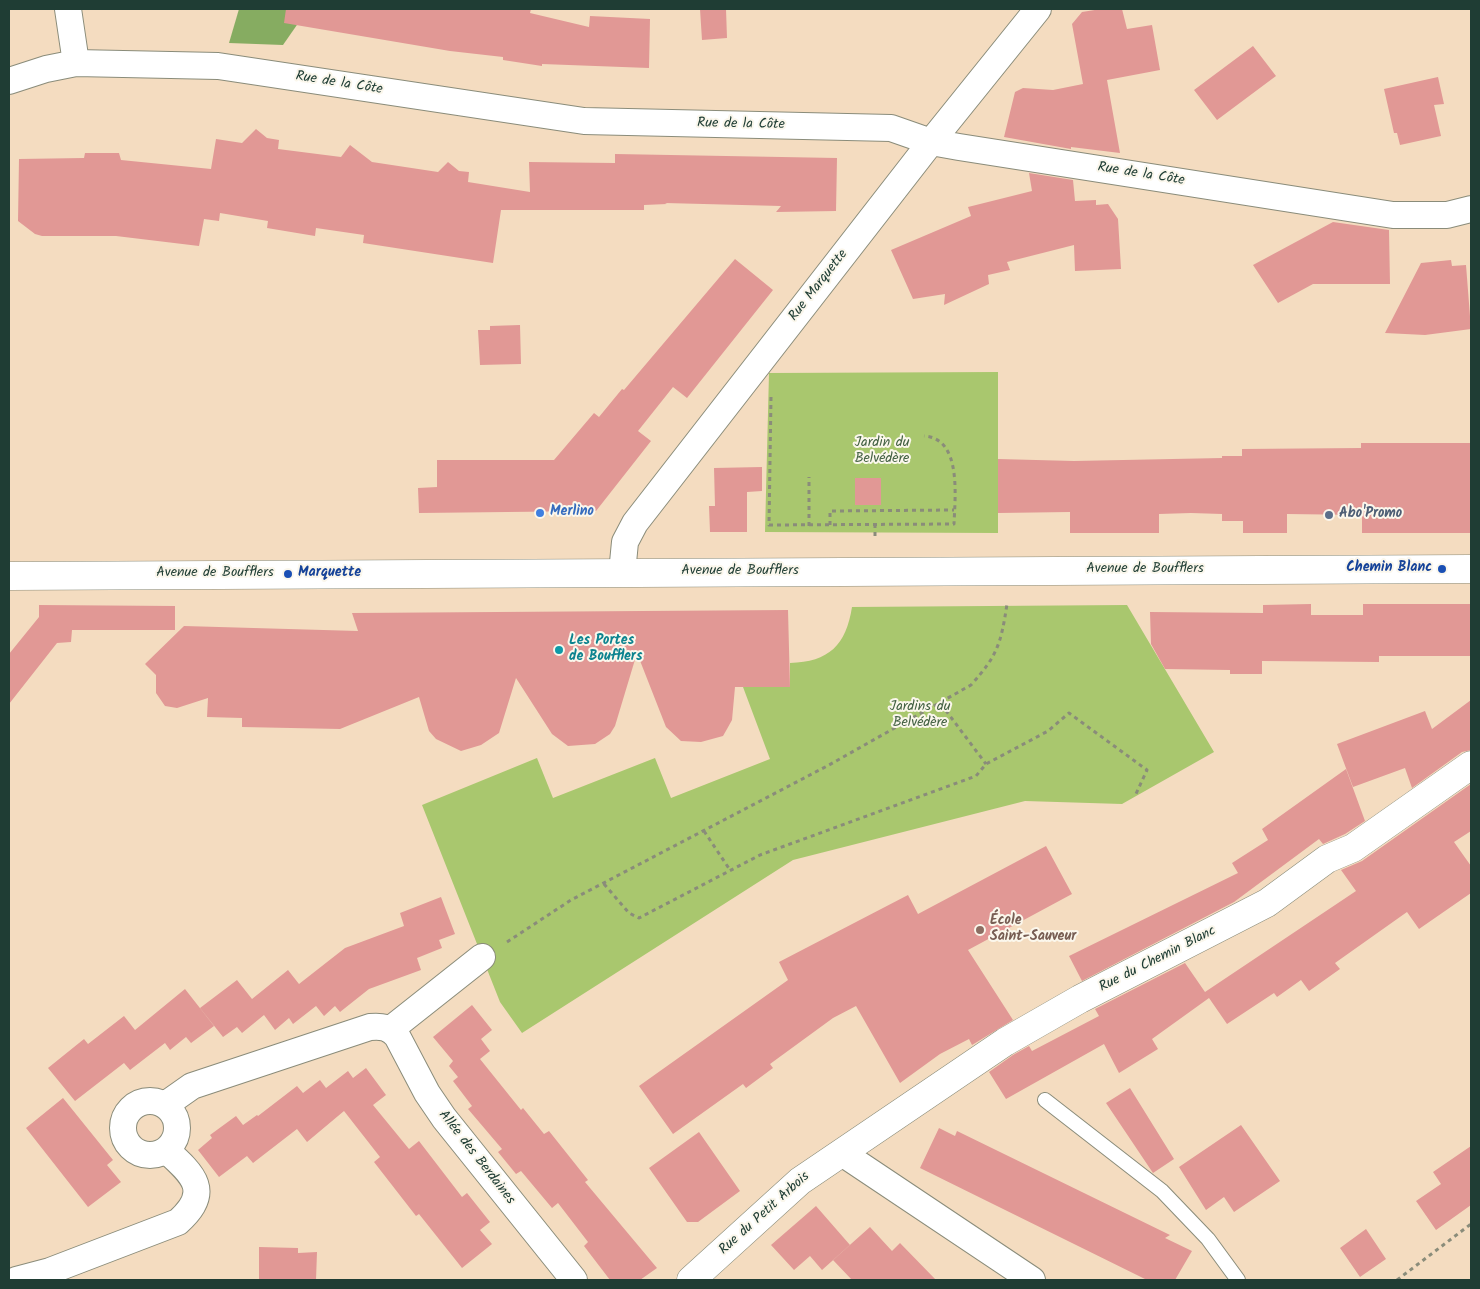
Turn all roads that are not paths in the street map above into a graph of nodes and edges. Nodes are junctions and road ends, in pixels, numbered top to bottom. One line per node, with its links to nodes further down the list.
1 (68, 9): 3 (street)
2 (1038, 9): 5 (street, Rue Marquette)
3 (76, 63): 4 (street, Rue de la Côte); 5 (street, Rue de la Côte)
4 (9, 81)
5 (931, 142): 6 (street, Rue de la Côte); 8 (street, Rue Marquette)
6 (1471, 209)
7 (1471, 569): 8 (street, Avenue de Boufflers)
8 (622, 573): 9 (street, Avenue de Boufflers)
9 (9, 576)
10 (1471, 765): 16 (street, Rue du Chemin Blanc)
11 (482, 957): 12 (street)
12 (390, 1029): 14 (street); 19 (street, Allée des Berdaines)
13 (1045, 1100): 22 (lane)
14 (165, 1105): 15 (street); 15 (street)
15 (166, 1150): 17 (street)
16 (842, 1153): 20 (street, Rue du Petit Arbois); 21 (street)
17 (50, 1276): 18 (street)
18 (16, 1280)
19 (574, 1280)
20 (691, 1280)
21 (1032, 1280)
22 (1238, 1280)

